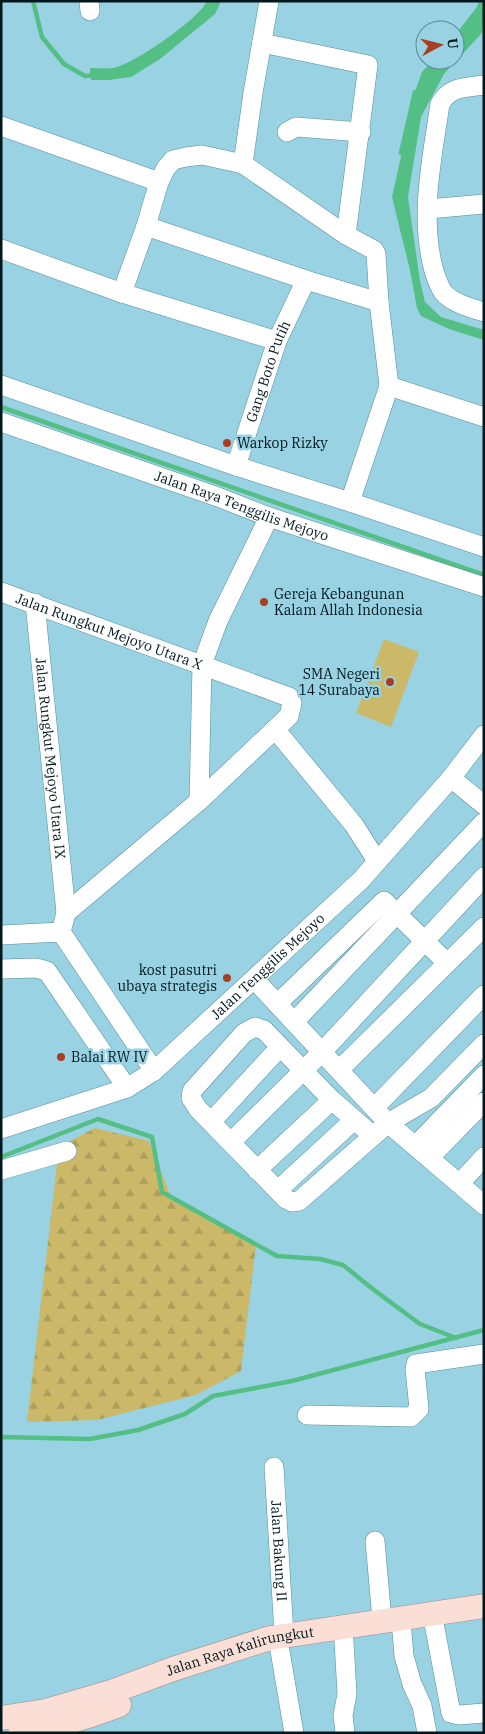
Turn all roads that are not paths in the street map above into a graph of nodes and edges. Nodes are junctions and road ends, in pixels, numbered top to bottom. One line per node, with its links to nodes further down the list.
1 (269, 1): 2 (street)
2 (262, 43): 6 (street); 7 (street)
3 (484, 85): 10 (street)
4 (1, 126): 8 (street)
5 (287, 132): 6 (street)
6 (360, 132): 12 (street)
7 (243, 164): 8 (street); 12 (street)
8 (159, 182): 11 (street)
9 (484, 204): 10 (street)
10 (428, 209): 17 (street)
11 (146, 226): 14 (street); 15 (street)
12 (346, 235): 16 (street)
13 (1, 249): 15 (street)
14 (306, 280): 16 (street); 18 (street, Gang Boto Putih)
15 (122, 293): 18 (street)
16 (378, 302): 20 (street)
17 (484, 312)
18 (277, 341): 23 (street, Gang Boto Putih)
19 (1, 385): 23 (street)
20 (389, 386): 21 (street); 24 (street)
21 (484, 418)
22 (1, 422): 25 (street, Jalan Raya Tenggilis Mejoyo)
23 (236, 466): 24 (street)
24 (350, 502): 26 (street)
25 (269, 517): 27 (street, Jalan Raya Tenggilis Mejoyo); 30 (street)
26 (484, 547)
27 (484, 587)
28 (1, 592): 29 (street, Jalan Rungkut Mejoyo Utara X)
29 (35, 603): 30 (street, Jalan Rungkut Mejoyo Utara X); 39 (street, Jalan Rungkut Mejoyo Utara IX)
30 (202, 665): 31 (street); 34 (street, Jalan Rungkut Mejoyo Utara X)
31 (282, 723): 34 (street); 37 (street)
32 (484, 735): 33 (street, Jalan Tenggilis Mejoyo)
33 (451, 778): 35 (street); 37 (street, Jalan Tenggilis Mejoyo)
34 (199, 801): 39 (street)
35 (484, 805)
36 (484, 822): 40 (street)
37 (377, 861): 47 (street, Jalan Tenggilis Mejoyo)
38 (484, 877): 44 (street)
39 (66, 913): 42 (street)
40 (397, 914): 44 (street); 49 (street); 51 (street)
41 (484, 927): 45 (street)
42 (61, 932): 43 (street); 50 (street)
43 (1, 934)
44 (424, 941): 45 (street); 55 (street)
45 (447, 963): 57 (street)
46 (1, 969): 52 (street)
47 (254, 979): 49 (street); 58 (street, Jalan Tenggilis Mejoyo)
48 (484, 995): 62 (street)
49 (277, 1004): 51 (street)
50 (115, 1012): 52 (street); 58 (street)
51 (294, 1022): 55 (street)
52 (87, 1030): 60 (street)
53 (484, 1044): 66 (street)
54 (280, 1047): 56 (street); 65 (street); 65 (street)
55 (322, 1052): 56 (street); 57 (street)
56 (303, 1070): 61 (street); 69 (street)
57 (339, 1070): 62 (street)
58 (154, 1071): 60 (street, Jalan Tenggilis Mejoyo)
59 (484, 1075): 71 (street)
60 (127, 1088): 67 (street, Jalan Tenggilis Mejoyo)
61 (332, 1100): 64 (street); 74 (street)
62 (374, 1108): 66 (street)
63 (480, 1112): 71 (street)
64 (354, 1120): 68 (street); 76 (street)
65 (211, 1122): 69 (street)
66 (388, 1123): 68 (street); 71 (street)
67 (1, 1129)
68 (373, 1136): 76 (street)
69 (230, 1142): 74 (street)
70 (67, 1150): 73 (street)
71 (422, 1152): 75 (street)
72 (484, 1157): 75 (street)
73 (1, 1170)
74 (257, 1170): 76 (street)
75 (460, 1184): 77 (street)
76 (278, 1190)
77 (484, 1204)
78 (484, 1354): 79 (street)
79 (307, 1415)
80 (274, 1467): 87 (street, Jalan Bakung II)
81 (375, 1541): 85 (street)
82 (484, 1606): 83 (main road, Jalan Raya Kalirungkut)
83 (433, 1620): 84 (main road, Jalan Raya Kalirungkut); 85 (main road, Jalan Raya Kalirungkut); 88 (street)
84 (484, 1622)
85 (392, 1626): 86 (main road, Jalan Raya Kalirungkut); 87 (main road, Jalan Raya Kalirungkut); 93 (street)
86 (344, 1641): 87 (main road, Jalan Raya Kalirungkut); 92 (street)
87 (282, 1643): 89 (main road, Jalan Raya Kalirungkut); 90 (main road, Jalan Raya Kalirungkut); 91 (street, Jalan Bakung II)
88 (484, 1712)
89 (1, 1718)
90 (20, 1733)
91 (294, 1733)
92 (345, 1733)
93 (427, 1733)

